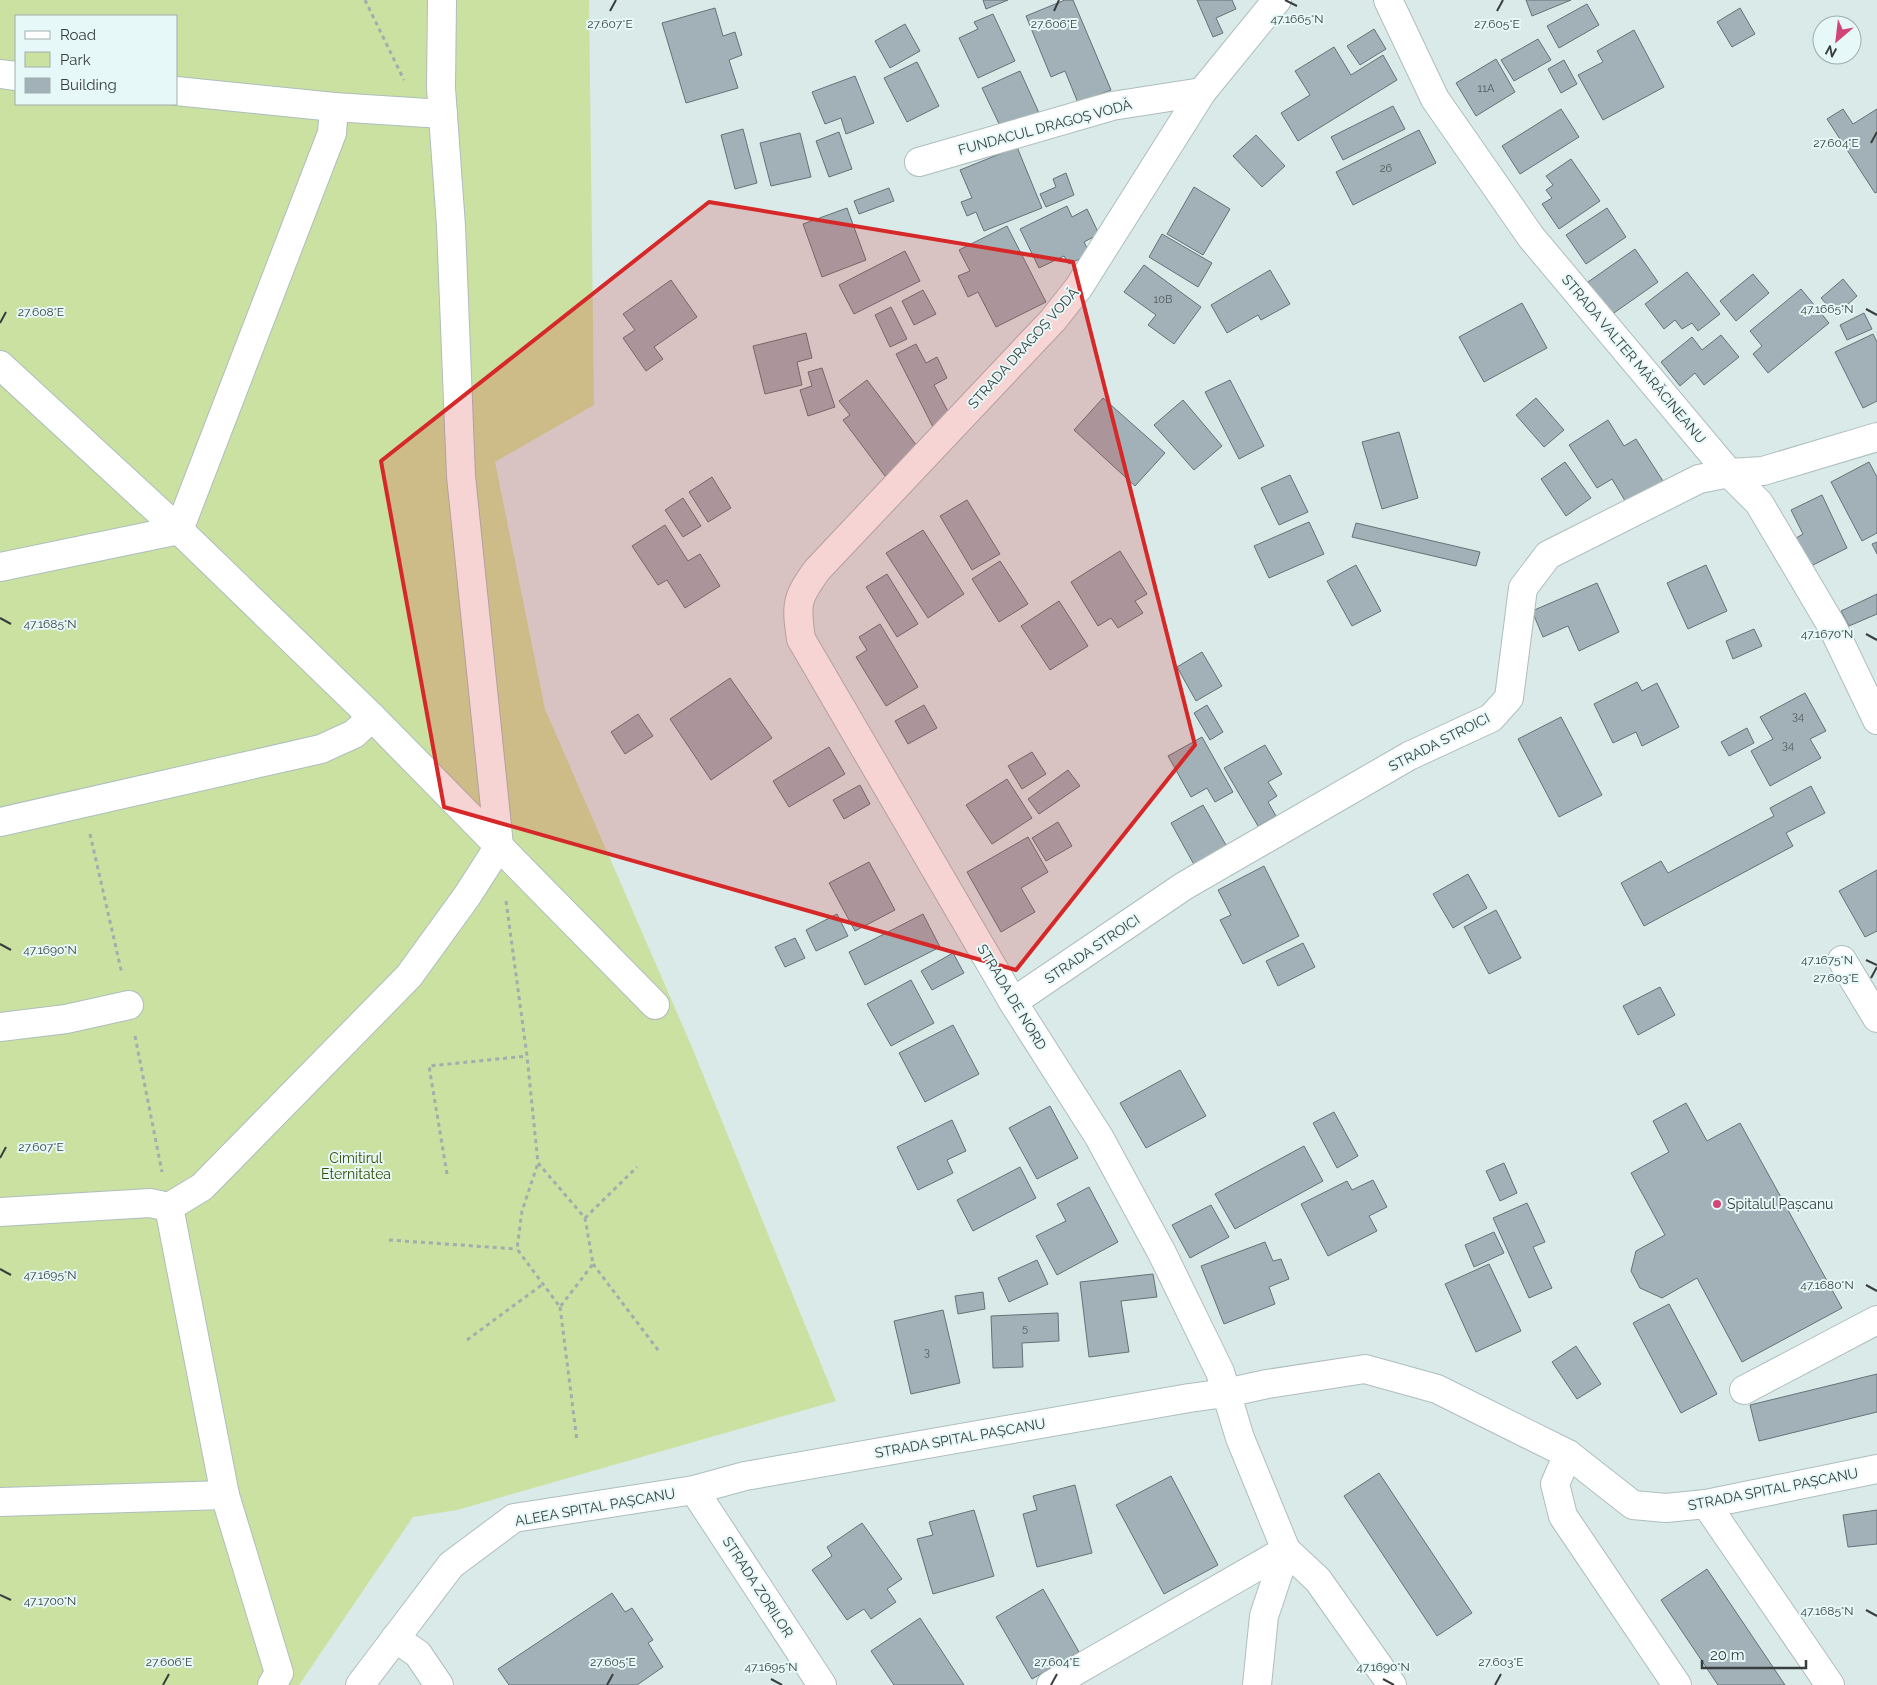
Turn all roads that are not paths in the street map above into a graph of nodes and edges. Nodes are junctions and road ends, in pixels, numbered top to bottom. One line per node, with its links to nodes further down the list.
1 (442, 0): 9 (street)
2 (1278, 0): 7 (street, STRADA DRAGOȘ VODĂ)
3 (1388, 0): 13 (street, STRADA VALTER MĂRĂCINEANU)
4 (0, 74): 5 (street)
5 (15, 76)
6 (178, 91): 8 (street)
7 (1202, 92): 10 (street, FUNDACUL DRAGOȘ VODĂ); 16 (street, STRADA DRAGOȘ VODĂ)
8 (334, 107): 9 (street); 14 (street)
9 (442, 114): 20 (street)
10 (919, 162)
11 (0, 365): 14 (street)
12 (1877, 437): 13 (street, STRADA STROICI)
13 (1729, 473): 18 (street, STRADA VALTER MĂRĂCINEANU); 22 (street, STRADA STROICI)
14 (179, 530): 15 (street); 17 (street)
15 (0, 567)
16 (798, 603): 22 (street, STRADA DE NORD)
17 (372, 716): 19 (street); 20 (street)
18 (1877, 720)
19 (0, 822)
20 (499, 846): 24 (street); 27 (street)
21 (1842, 960): 25 (street)
22 (1014, 1002): 31 (street, STRADA DE NORD)
23 (129, 1005): 26 (street)
24 (656, 1005)
25 (1877, 1018)
26 (0, 1027)
27 (169, 1207): 28 (street); 35 (street)
28 (0, 1212)
29 (1877, 1320): 30 (street)
30 (1744, 1390)
31 (1226, 1393): 32 (street, STRADA SPITAL PAȘCANU); 34 (street, STRADA SPITAL PAȘCANU); 38 (street)
32 (1568, 1454): 37 (street, STRADA SPITAL PAȘCANU); 47 (street)
33 (1877, 1469): 37 (street, STRADA SPITAL PAȘCANU)
34 (694, 1490): 39 (street, ALEEA SPITAL PAȘCANU); 43 (street, STRADA ZORILOR)
35 (225, 1495): 36 (street); 40 (street)
36 (0, 1502)
37 (1706, 1504): 48 (street)
38 (1286, 1550): 44 (street); 45 (street); 46 (street)
39 (395, 1638): 41 (street, ALEEA SPITAL PAȘCANU); 42 (street)
40 (272, 1685)
41 (360, 1685)
42 (439, 1685)
43 (822, 1685)
44 (1051, 1685)
45 (1257, 1685)
46 (1392, 1685)
47 (1677, 1685)
48 (1830, 1685)

